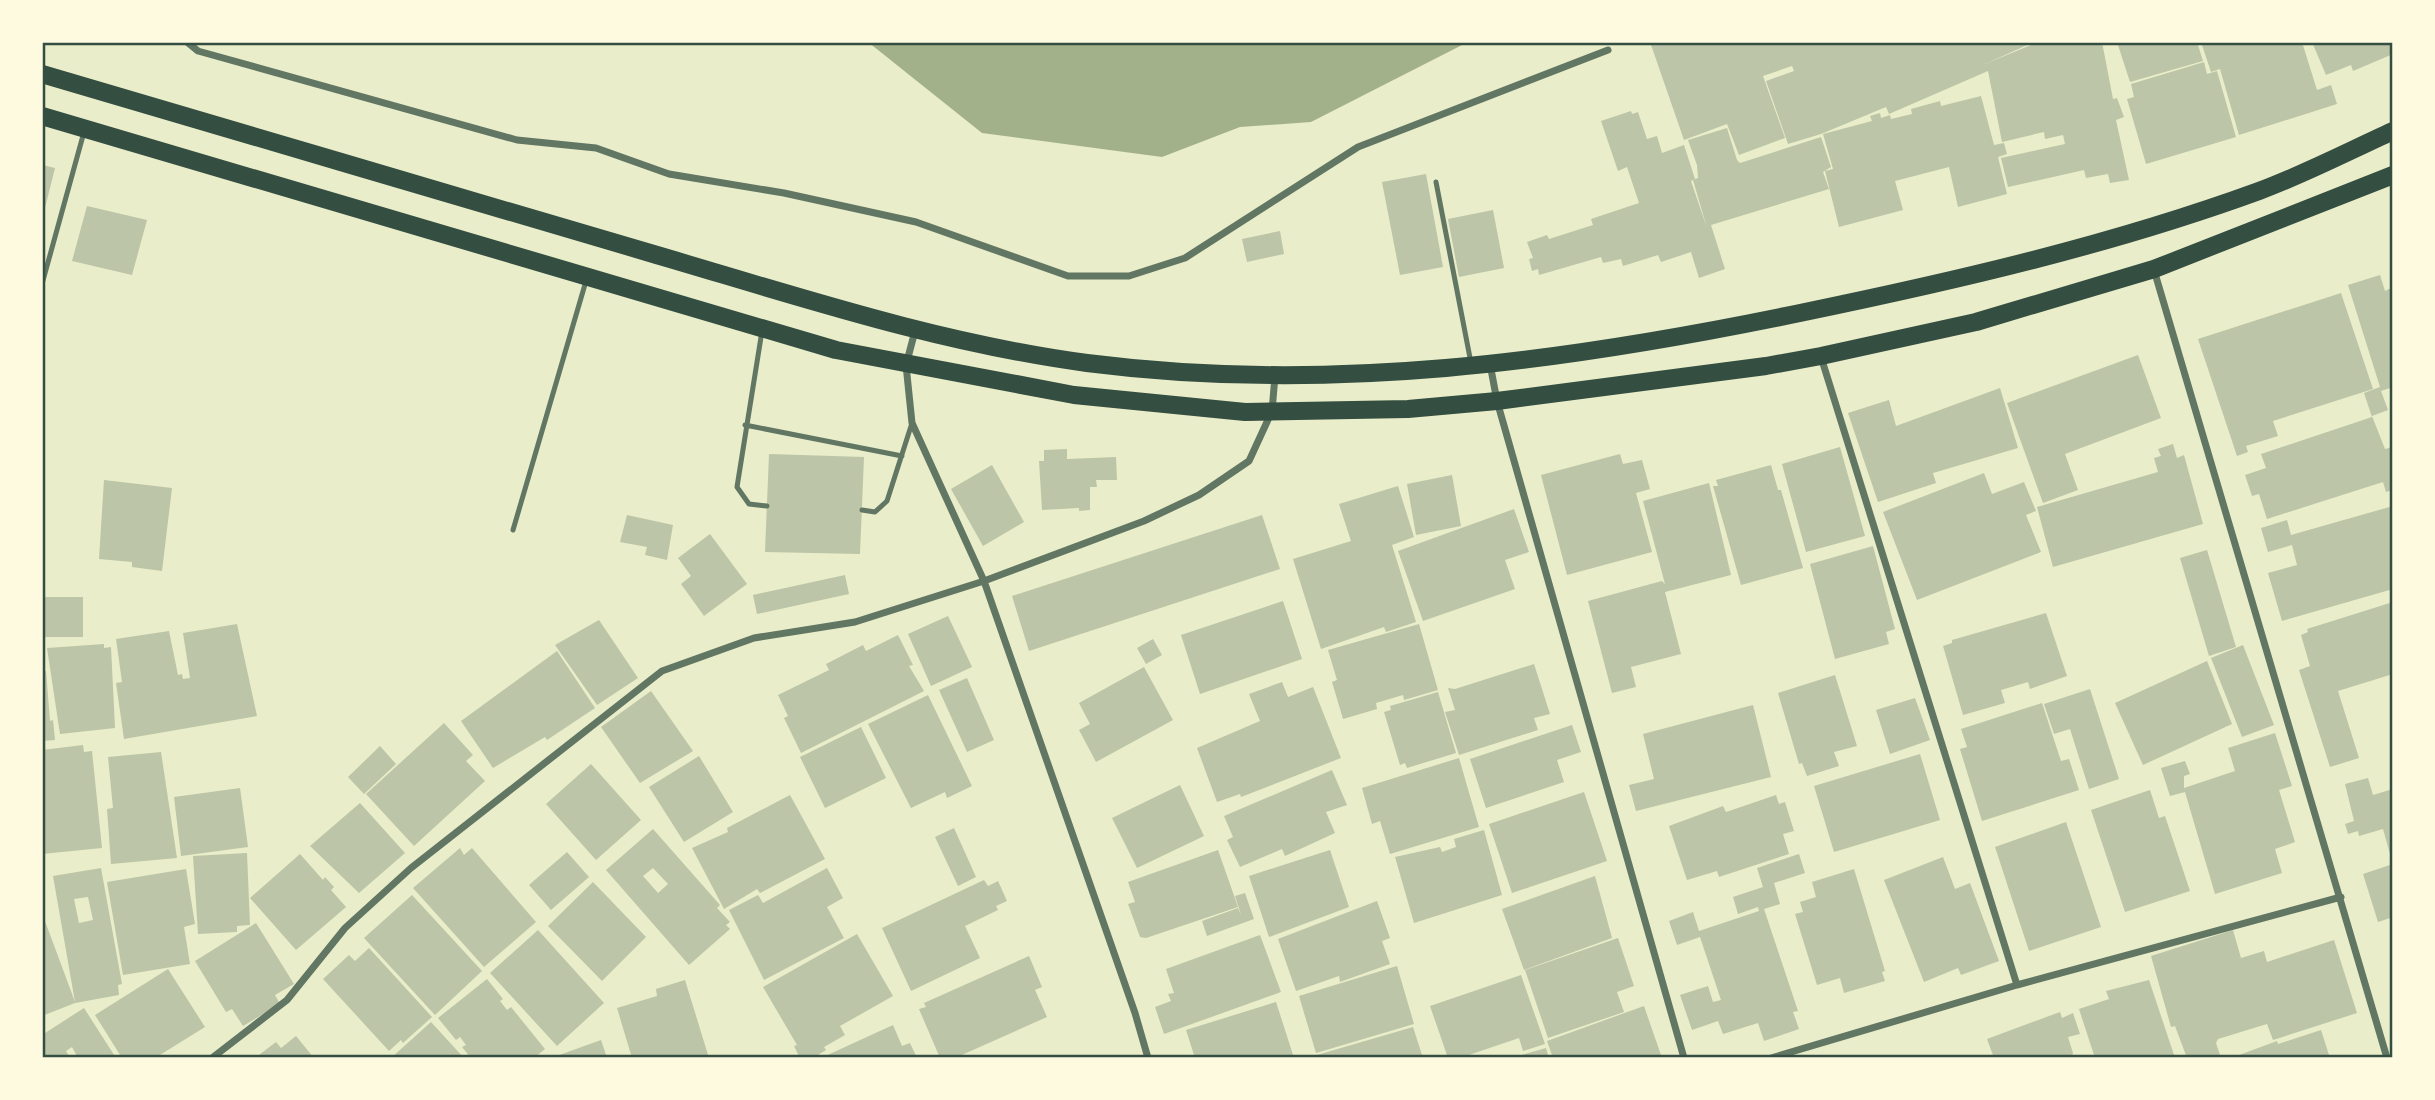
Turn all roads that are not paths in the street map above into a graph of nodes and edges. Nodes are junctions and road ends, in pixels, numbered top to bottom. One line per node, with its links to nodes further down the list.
1 (187, 42): 2 (street)
2 (1608, 50)
3 (42, 74): 13 (main road)
4 (42, 116): 5 (main road)
5 (85, 129): 10 (main road); 11 (lane)
6 (2393, 131): 15 (main road)
7 (2393, 176): 9 (main road)
8 (1436, 182): 17 (lane)
9 (2154, 269): 14 (main road); 28 (street)
10 (588, 275): 12 (main road); 26 (lane)
11 (42, 284)
12 (763, 328): 16 (main road); 22 (lane)
13 (915, 331): 16 (street); 18 (main road)
14 (1821, 356): 19 (main road); 29 (street)
15 (1490, 363): 17 (main road); 19 (street)
16 (906, 365): 20 (main road); 21 (street)
17 (1471, 366): 18 (main road)
18 (1275, 375): 20 (street)
19 (1497, 401): 20 (main road); 32 (street)
20 (1272, 411): 27 (street)
21 (912, 423): 23 (lane); 27 (street)
22 (745, 425): 23 (lane); 24 (lane)
23 (902, 456): 25 (lane)
24 (767, 506)
25 (862, 510)
26 (513, 530)
27 (984, 581): 30 (street); 31 (street)
28 (2341, 897): 29 (street); 34 (street)
29 (2017, 985): 33 (street)
30 (212, 1058)
31 (1148, 1058)
32 (1684, 1058)
33 (1771, 1058)
34 (2387, 1058)

